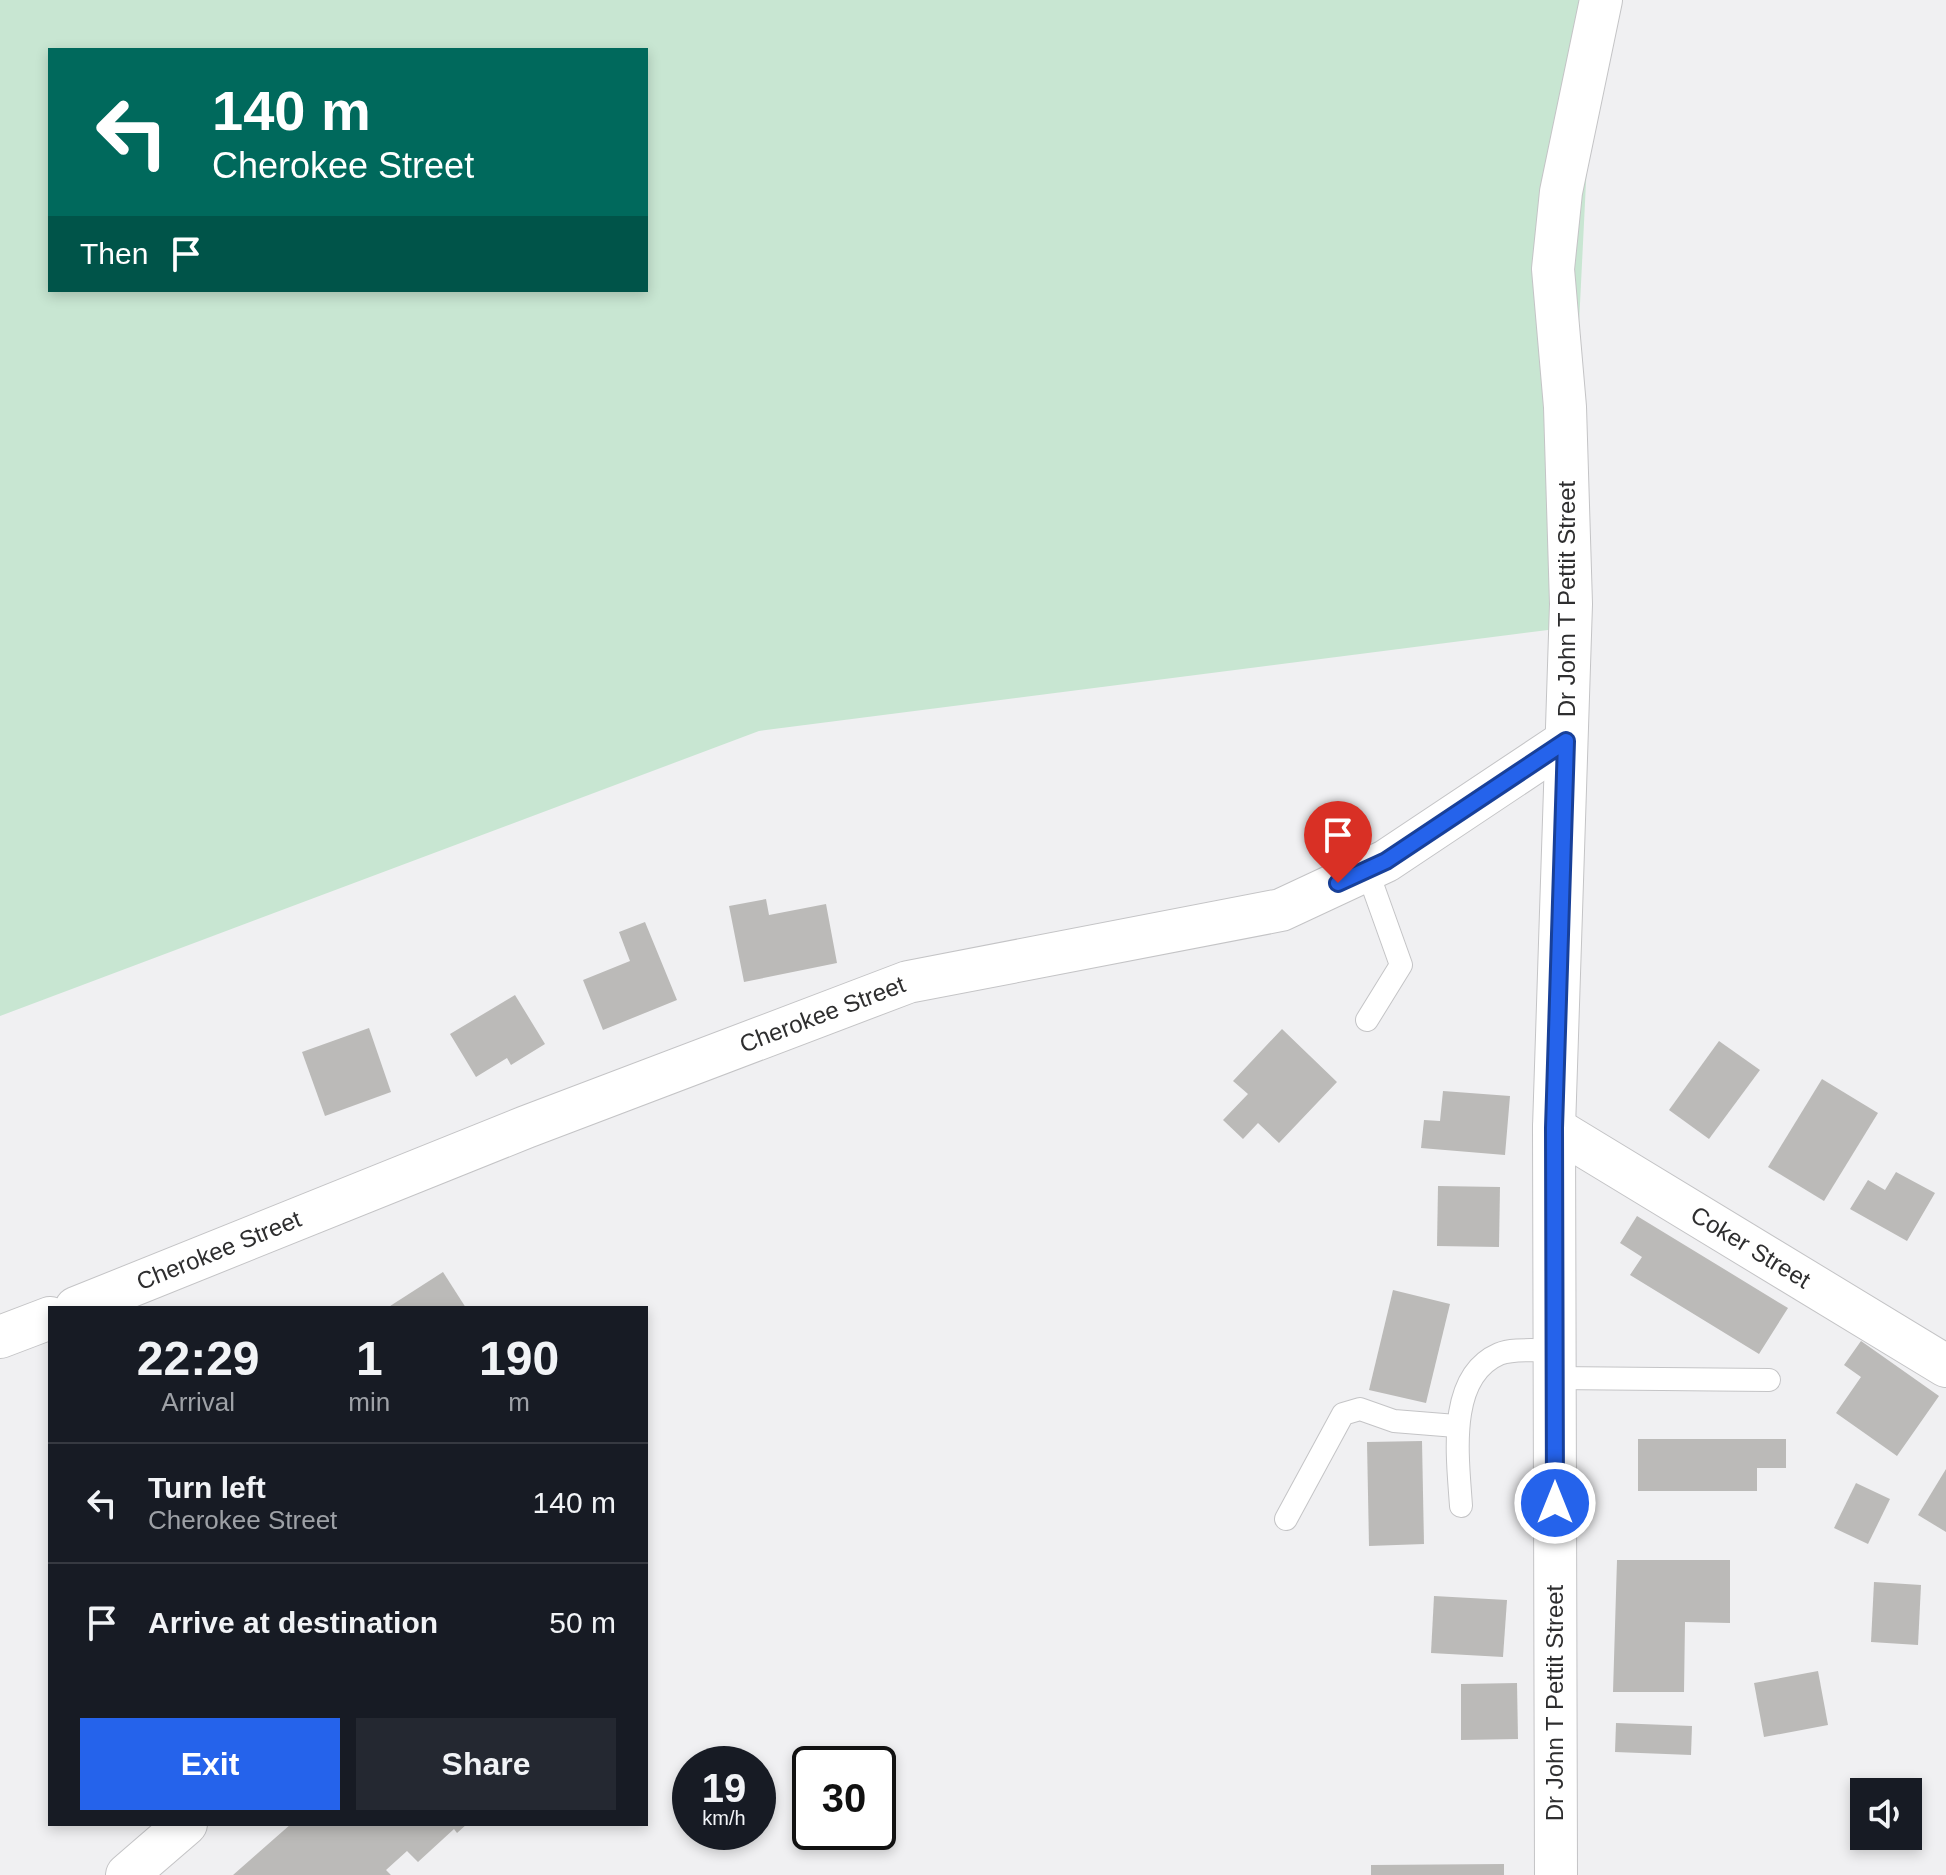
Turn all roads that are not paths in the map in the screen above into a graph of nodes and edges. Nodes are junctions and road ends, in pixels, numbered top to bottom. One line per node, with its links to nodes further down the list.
1 (1601, 0): 2 (street, Dr John T Pettit Street)
2 (1566, 741): 3 (street, Cherokee Street); 5 (street, Dr John T Pettit Street)
3 (1367, 870): 4 (lane); 6 (street, Cherokee Street)
4 (1367, 1020)
5 (1554, 1128): 10 (street, Dr John T Pettit Street); 11 (street, Coker Street)
6 (160, 1292): 7 (street, Cherokee Street)
7 (86, 1306)
8 (48, 1319): 9 (street)
9 (0, 1337)
10 (1554, 1364): 12 (lane); 13 (lane); 18 (street, Dr John T Pettit Street)
11 (1946, 1366)
12 (1769, 1380)
13 (1456, 1426): 14 (lane); 15 (lane)
14 (1461, 1506)
15 (1286, 1519)
16 (184, 1826): 17 (street)
17 (127, 1875)
18 (1556, 1875)

